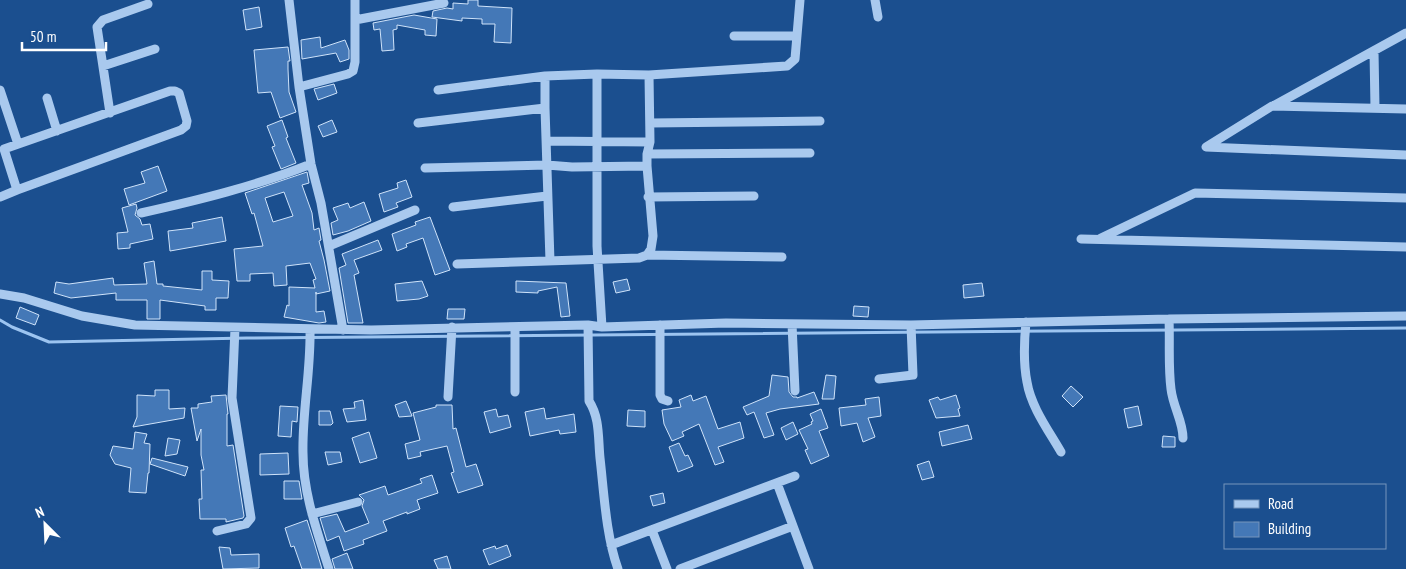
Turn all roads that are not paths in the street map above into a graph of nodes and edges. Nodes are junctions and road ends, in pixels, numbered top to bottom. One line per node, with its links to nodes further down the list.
1 (289, 0): 18 (street)
2 (355, 0): 8 (street)
3 (800, 0): 11 (street)
4 (876, 0): 7 (street)
5 (444, 3): 8 (street)
6 (148, 4): 14 (street)
7 (878, 17)
8 (355, 20): 18 (street)
9 (1406, 33): 13 (street)
10 (734, 36): 11 (street)
11 (797, 36): 16 (street)
12 (154, 49): 14 (street)
13 (1374, 51): 22 (street); 24 (street)
14 (103, 66): 26 (street)
15 (597, 74): 16 (street); 17 (street); 32 (street)
16 (648, 75): 29 (street)
17 (546, 76): 20 (street); 23 (street)
18 (299, 87): 39 (street)
19 (0, 90): 34 (street)
20 (438, 90)
21 (47, 98): 30 (street)
22 (1272, 106): 24 (street); 38 (street)
23 (544, 108): 28 (street); 31 (street)
24 (1375, 108): 25 (street)
25 (1406, 109)
26 (110, 112): 30 (street); 44 (street)
27 (820, 121): 29 (street)
28 (418, 123)
29 (650, 123): 33 (street)
30 (57, 131): 34 (street)
31 (546, 141): 32 (street); 40 (street)
32 (596, 142): 33 (street); 42 (street)
33 (650, 142): 37 (street)
34 (18, 144): 35 (street)
35 (2, 149): 44 (street)
36 (810, 153): 37 (street)
37 (647, 154): 41 (street)
38 (1406, 155)
39 (311, 164): 52 (street); 55 (street)
40 (547, 165): 42 (street); 43 (street); 45 (street)
41 (647, 166): 42 (street); 48 (street)
42 (596, 167): 59 (street)
43 (425, 168)
44 (17, 190): 47 (street)
45 (547, 196): 50 (street); 60 (street)
46 (754, 196): 48 (street)
47 (0, 197)
48 (648, 197): 57 (street)
49 (1406, 198): 54 (street)
50 (453, 207)
51 (415, 210): 55 (street)
52 (141, 213)
53 (1081, 239): 54 (street)
54 (1098, 240): 56 (street)
55 (329, 246): 70 (street)
56 (1406, 247)
57 (647, 256): 58 (street); 59 (street)
58 (782, 257)
59 (598, 259): 60 (street); 66 (street)
60 (550, 261): 61 (street)
61 (457, 264)
62 (0, 294): 71 (street)
63 (1406, 316): 64 (street)
64 (1169, 322): 65 (street); 81 (street)
65 (1025, 326): 69 (street); 82 (street)
66 (602, 327): 67 (street); 68 (street)
67 (588, 328): 73 (street); 90 (street)
68 (660, 329): 74 (street); 80 (street)
69 (912, 329): 74 (street); 76 (street)
70 (343, 330): 72 (street); 75 (street)
71 (235, 331): 75 (street); 89 (street)
72 (452, 331): 73 (street); 79 (street)
73 (515, 331): 78 (street)
74 (793, 331): 77 (street)
75 (310, 332): 86 (street)
76 (879, 379)
77 (795, 391)
78 (515, 392)
79 (448, 398)
80 (668, 401)
81 (1183, 438)
82 (1062, 452)
83 (795, 476): 84 (street)
84 (777, 483): 87 (street); 88 (street)
85 (358, 502): 86 (street)
86 (312, 514): 92 (street)
87 (793, 526): 91 (street); 95 (street)
88 (652, 530): 90 (street); 94 (street)
89 (217, 531)
90 (611, 545): 93 (street)
91 (807, 568)
92 (330, 569)
93 (618, 569)
94 (666, 569)
95 (680, 569)

